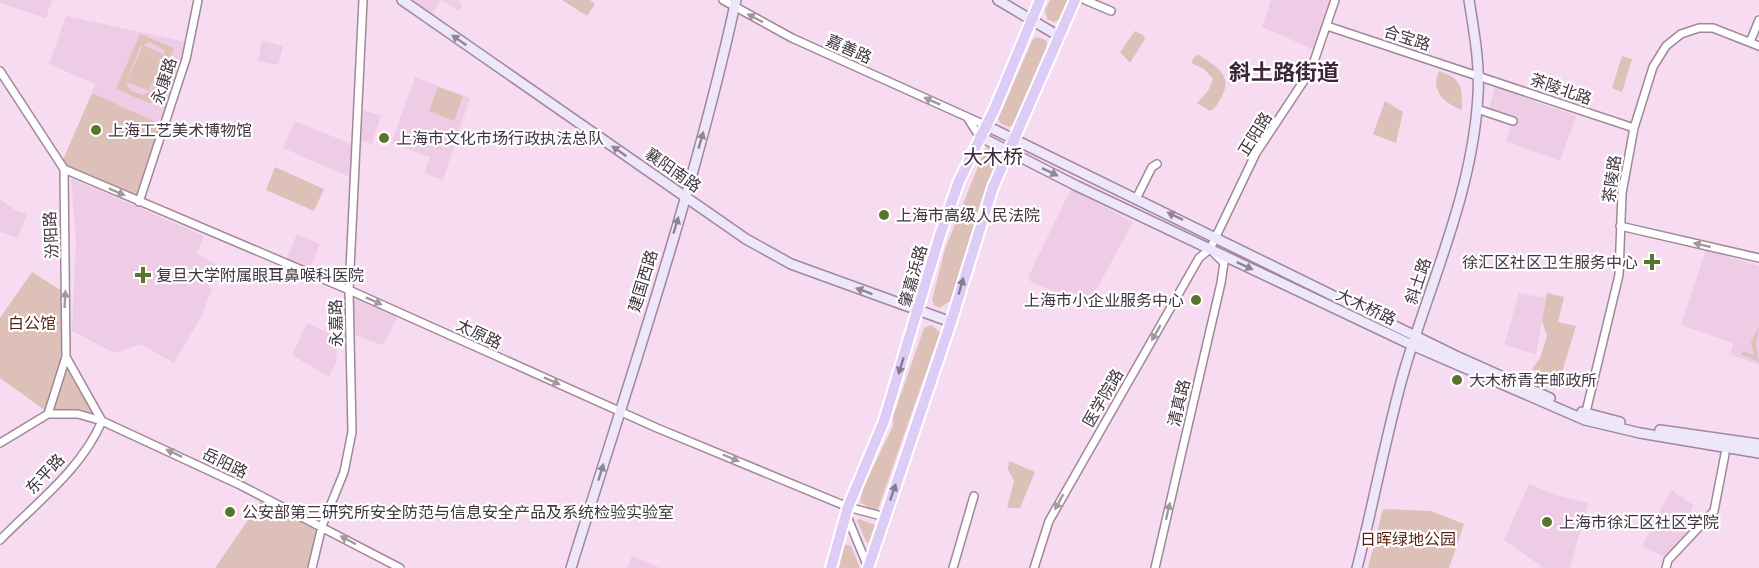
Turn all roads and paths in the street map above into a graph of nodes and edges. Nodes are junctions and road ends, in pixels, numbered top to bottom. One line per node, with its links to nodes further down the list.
1 (198, 0): 33 (street, 永康路)
2 (363, 0): 38 (street, 永嘉路)
3 (402, 0): 31 (street, 襄阳南路, one-way to 3)
4 (723, 0): 11 (street, 嘉善路)
5 (998, 0): 14 (street)
6 (1041, 0): 14 (main road, 肇嘉浜路)
7 (1075, 0): 16 (main road)
8 (1085, 0): 12 (street)
9 (1335, 0): 15 (street, 正阳路)
10 (1469, 0): 20 (street, 斜土路)
11 (735, 3): 22 (street, 嘉善路, one-way to 11); 31 (street, 建国西路, one-way to 11)
12 (1111, 11)
13 (1759, 20): 17 (street)
14 (1030, 21): 16 (street); 24 (main road, 肇嘉浜路)
15 (1327, 26): 20 (street, 合宝路); 35 (street, 正阳路)
16 (1057, 35): 27 (main road)
17 (1750, 42): 18 (street, 茶陵路); 25 (street, 茶陵路)
18 (1759, 46)
19 (0, 71): 30 (street)
20 (1478, 75): 21 (street, 斜土路); 25 (street, 茶陵北路)
21 (1477, 109): 23 (street); 41 (street, 斜土路)
22 (967, 117): 24 (street, 嘉善路); 26 (street)
23 (1513, 121)
24 (985, 125): 26 (main road, 肇嘉浜路); 27 (street, 大木桥路)
25 (1634, 128): 34 (street, 茶陵路)
26 (979, 136): 28 (street, 大木桥路); 39 (main road, 肇嘉浜路)
27 (1013, 138): 28 (main road); 32 (street, 大木桥路)
28 (1007, 151): 36 (street, 大木桥路, one-way to 36); 40 (main road, one-way to 28)
29 (1157, 164): 32 (street)
30 (63, 169): 33 (street, 太原路, one-way to 33); 43 (street, 汾阳路, one-way to 30)
31 (684, 196): 39 (street, 襄阳南路, one-way to 31); 44 (street, 建国西路, one-way to 31)
32 (1137, 197): 35 (street, 大木桥路, one-way to 32)
33 (139, 202): 38 (street, 太原路)
34 (1620, 226): 37 (street, one-way to 34); 46 (street, 茶陵路)
35 (1216, 236): 36 (street, 正阳路); 41 (street, 大木桥路)
36 (1210, 249): 42 (street, 大木桥路, one-way to 42); 63 (street, 医学院路, one-way to 63); 64 (street, 清真路, one-way to 36)
37 (1759, 258)
38 (349, 290): 44 (street, 太原路, one-way to 44); 55 (street, 永嘉路)
39 (919, 310): 40 (street, 襄阳南路); 53 (main road, 肇嘉浜路, one-way to 53)
40 (951, 322): 54 (main road, one-way to 40)
41 (1416, 335): 42 (street, 斜土路); 46 (street, 大木桥路)
42 (1412, 345): 46 (street, 大木桥路); 65 (street, 斜土路)
43 (66, 357): 45 (street, 汾阳路); 47 (street)
44 (620, 411): 53 (street, 太原路, one-way to 53); 59 (street, 建国西路, one-way to 44)
45 (48, 414): 47 (street, 岳阳路); 48 (street)
46 (1585, 417): 49 (street, 大木桥路); 50 (street, 大木桥路)
47 (102, 421): 55 (street, 岳阳路, one-way to 47); 56 (street, 东平路)
48 (0, 443)
49 (1759, 444)
50 (1759, 453)
51 (1725, 454): 66 (street)
52 (974, 496): 62 (street)
53 (847, 511): 54 (street, 太原路); 60 (main road, 肇嘉浜路); 61 (street)
54 (885, 517): 61 (main road)
55 (322, 526): 57 (street, 永嘉路); 58 (street, 岳阳路, one-way to 55)
56 (0, 540)
57 (312, 568)
58 (400, 568)
59 (571, 568)
60 (831, 568)
61 (868, 568)
62 (953, 568)
63 (1034, 568)
64 (1155, 568)
65 (1357, 568)
66 (1666, 568)

